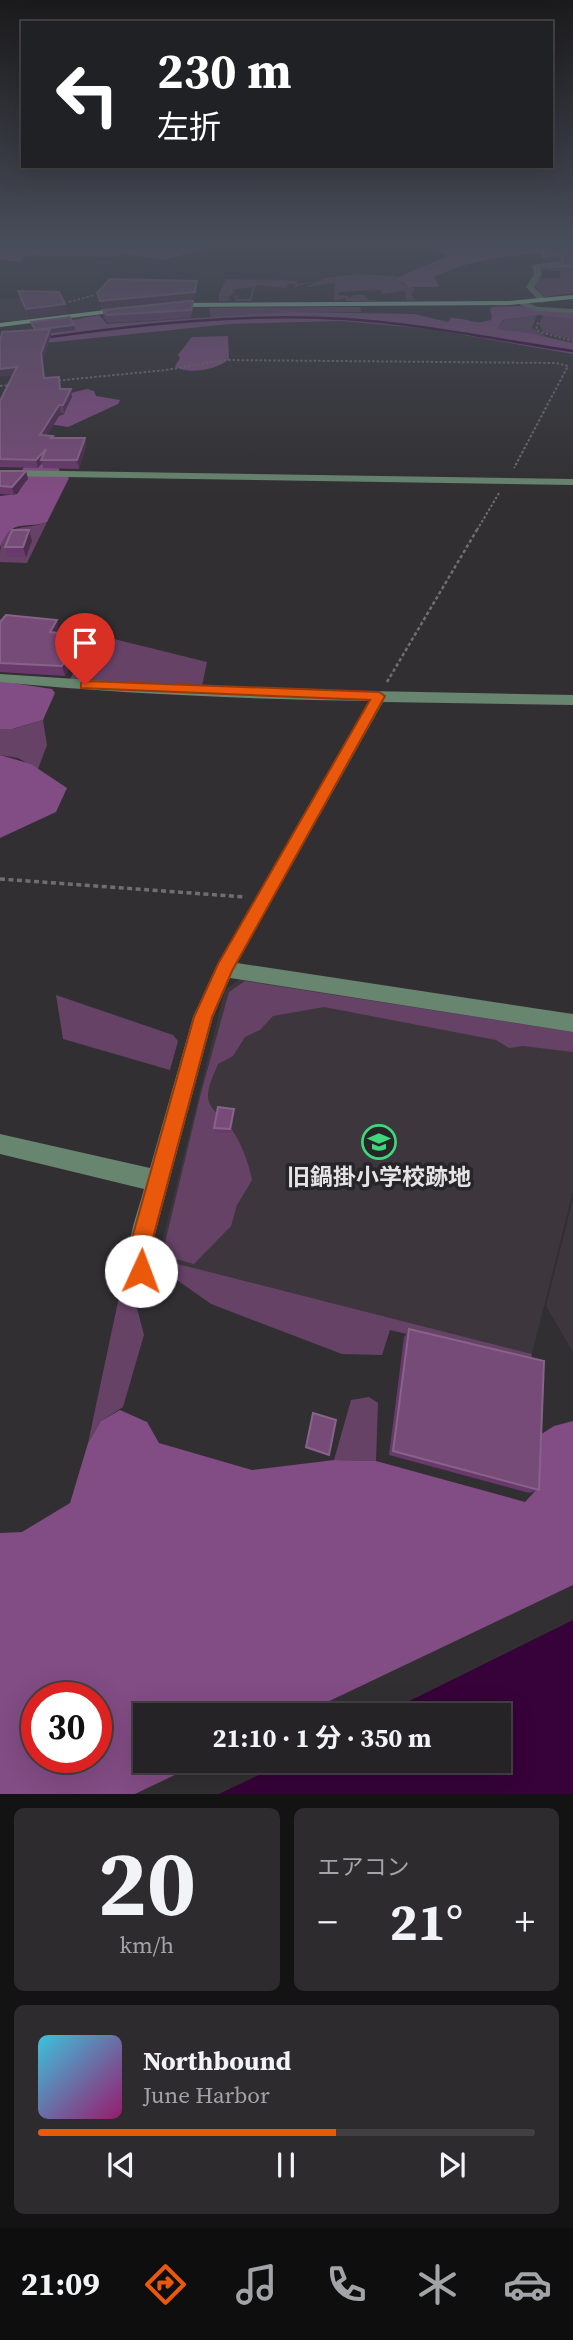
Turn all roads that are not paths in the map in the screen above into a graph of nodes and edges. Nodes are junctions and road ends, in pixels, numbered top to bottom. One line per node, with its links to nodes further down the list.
1 (0, 472): 2 (street)
2 (573, 482)
3 (0, 678): 4 (street)
4 (379, 696): 5 (street); 6 (street)
5 (573, 700)
6 (224, 969): 7 (street); 9 (street)
7 (573, 1023)
8 (0, 1144): 9 (street)
9 (157, 1181): 10 (street)
10 (147, 1282)

